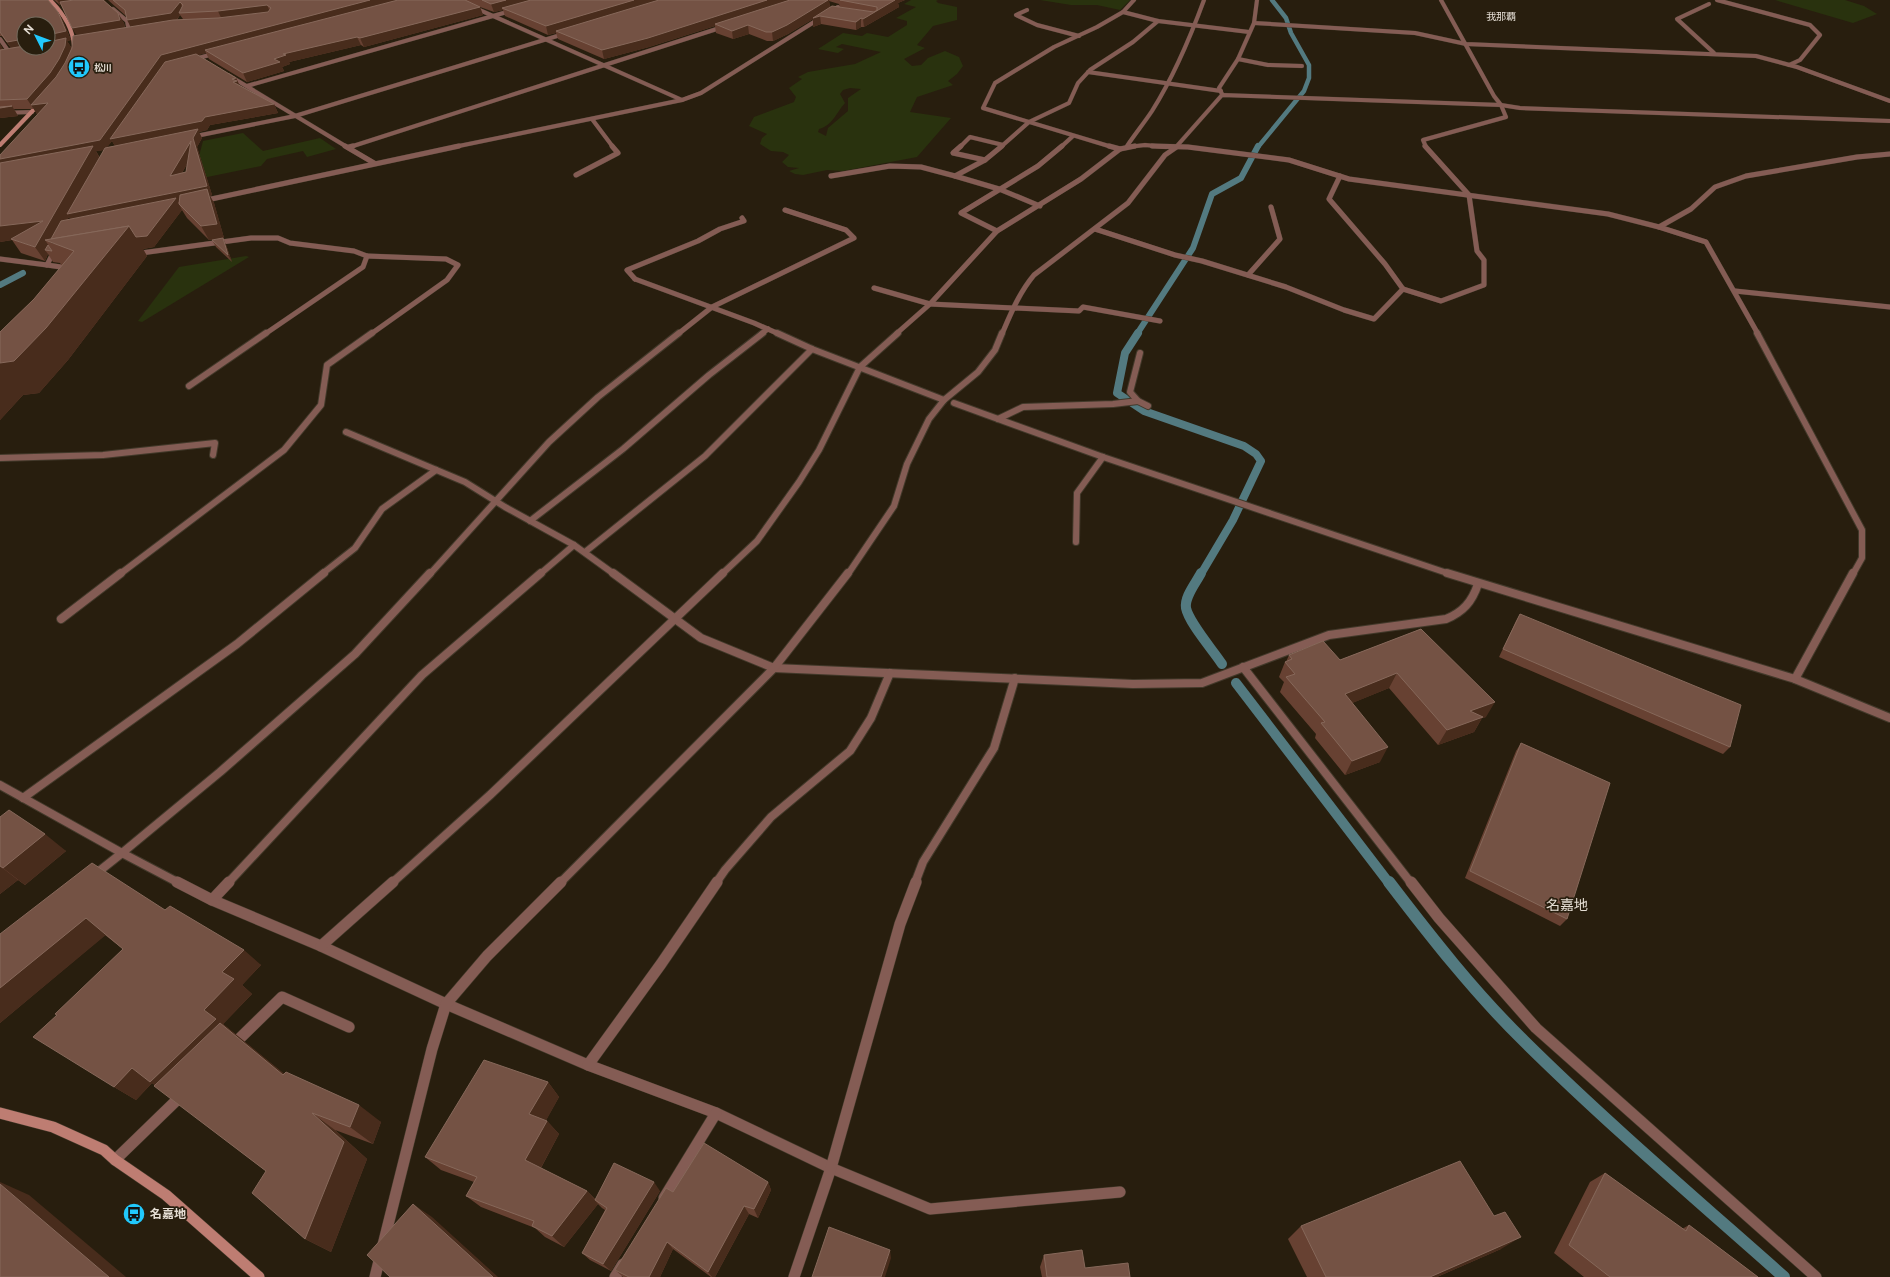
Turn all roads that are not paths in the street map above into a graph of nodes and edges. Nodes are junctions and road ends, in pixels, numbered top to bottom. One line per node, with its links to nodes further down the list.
1 (50, 0): 31 (main road)
2 (457, 0): 16 (street)
3 (1134, 0): 15 (street)
4 (1204, 0): 20 (street)
5 (1257, 0): 18 (street)
6 (1441, 0): 29 (street)
7 (1717, 0): 40 (street)
8 (1709, 4): 33 (street)
9 (831, 5): 13 (street)
10 (112, 8): 22 (street)
11 (522, 8): 16 (street)
12 (1027, 10): 26 (street)
13 (832, 11): 14 (street); 49 (street)
14 (839, 12)
15 (1123, 12): 17 (street); 26 (street)
16 (494, 16): 28 (street); 46 (street)
17 (1158, 21): 20 (street); 44 (street)
18 (1254, 23): 24 (street); 29 (street)
19 (731, 24): 41 (street)
20 (1195, 26): 24 (street); 45 (street)
21 (134, 31): 22 (street)
22 (129, 32): 25 (street)
23 (570, 32): 28 (street)
24 (1249, 32): 37 (street)
25 (121, 34)
26 (1079, 36): 57 (street)
27 (0, 39): 34 (street)
28 (547, 39): 41 (street); 54 (street)
29 (1466, 44): 33 (street); 51 (street)
30 (223, 52): 36 (street)
31 (73, 53)
32 (16, 54): 34 (street)
33 (1714, 54): 40 (street)
34 (10, 55): 35 (street)
35 (5, 56)
36 (200, 58): 38 (street); 39 (street)
37 (1238, 59): 42 (street); 47 (street)
38 (187, 61)
39 (207, 62)
40 (1789, 65): 50 (street)
41 (605, 66): 49 (street); 62 (street)
42 (1302, 66)
43 (220, 70): 46 (street)
44 (1088, 72): 45 (street); 57 (street)
45 (1168, 84): 47 (street); 63 (street)
46 (247, 86): 54 (street)
47 (1222, 93): 51 (street); 64 (street)
48 (46, 98): 53 (main road)
49 (682, 100): 55 (street)
50 (1890, 101)
51 (1501, 105): 56 (street); 73 (street)
52 (0, 112): 53 (street)
53 (32, 112): 60 (main road)
54 (295, 116): 59 (street); 62 (street)
55 (592, 119): 67 (street); 68 (street)
56 (1890, 120)
57 (1029, 122): 58 (street); 61 (street)
58 (1073, 136): 63 (street); 72 (street)
59 (183, 138)
60 (0, 145)
61 (1004, 145): 66 (street); 66 (street)
62 (349, 147): 67 (street)
63 (1123, 148): 64 (street); 75 (street)
64 (1173, 149): 71 (street); 80 (street)
65 (1890, 154): 79 (street)
66 (985, 160): 70 (street)
67 (374, 163): 74 (street)
68 (576, 175)
69 (831, 176): 70 (street)
70 (955, 176): 72 (street)
71 (1340, 176): 73 (street); 90 (street)
72 (999, 189): 75 (street); 81 (street)
73 (1470, 195): 79 (street); 90 (street)
74 (199, 202)
75 (1040, 206): 81 (street)
76 (1271, 207): 88 (street)
77 (785, 210): 93 (street)
78 (742, 218): 93 (street)
79 (1659, 227): 91 (street)
80 (1095, 230): 88 (street); 95 (street)
81 (997, 231): 92 (street)
82 (60, 241): 87 (street)
83 (125, 255): 84 (street)
84 (367, 256): 101 (street); 118 (street)
85 (0, 259): 87 (street)
86 (79, 264): 87 (street)
87 (47, 265)
88 (1248, 275): 90 (street)
89 (874, 288): 92 (street)
90 (1402, 289)
91 (1735, 291): 94 (street); 124 (street)
92 (930, 304): 95 (street); 100 (street)
93 (712, 307): 97 (street); 112 (street)
94 (1890, 307)
95 (1012, 309): 96 (street); 102 (street)
96 (1160, 321)
97 (768, 329): 98 (street); 113 (street)
98 (812, 349): 100 (street); 116 (street)
99 (1140, 353): 103 (street)
100 (860, 367): 102 (street); 119 (street)
101 (189, 386)
102 (944, 400): 121 (street)
103 (1138, 401): 105 (street); 106 (street)
104 (954, 403): 106 (street)
105 (1148, 406)
106 (998, 419): 109 (street)
107 (346, 432): 111 (street)
108 (213, 455): 110 (street)
109 (1103, 457): 114 (street); 117 (street)
110 (0, 458)
111 (436, 470): 112 (street); 127 (street)
112 (495, 501): 113 (street); 128 (street)
113 (530, 521): 115 (street)
114 (1076, 542)
115 (574, 545): 116 (street); 130 (street)
116 (585, 552): 119 (street)
117 (1478, 584): 120 (street); 124 (street)
118 (61, 619)
119 (674, 620): 121 (street); 131 (street)
120 (1243, 667): 123 (street); 148 (street)
121 (774, 668): 122 (street); 132 (street)
122 (890, 673): 123 (street); 135 (street)
123 (1015, 678): 140 (street)
124 (1795, 679): 125 (street)
125 (1890, 718)
126 (0, 785): 127 (street)
127 (23, 798): 128 (street)
128 (122, 853): 129 (street); 130 (street)
129 (86, 882)
130 (212, 900): 131 (street)
131 (321, 946): 132 (street)
132 (446, 1004): 135 (street); 145 (street)
133 (349, 1027): 134 (street)
134 (227, 1051)
135 (588, 1065): 138 (street)
136 (188, 1090): 139 (street)
137 (0, 1113): 139 (main road)
138 (716, 1113): 140 (street); 142 (street)
139 (116, 1160): 144 (main road)
140 (831, 1168): 141 (street); 147 (street)
141 (1120, 1192)
142 (660, 1205)
143 (628, 1257): 146 (street)
144 (259, 1277)
145 (375, 1277)
146 (616, 1277)
147 (794, 1277)
148 (1816, 1277)

